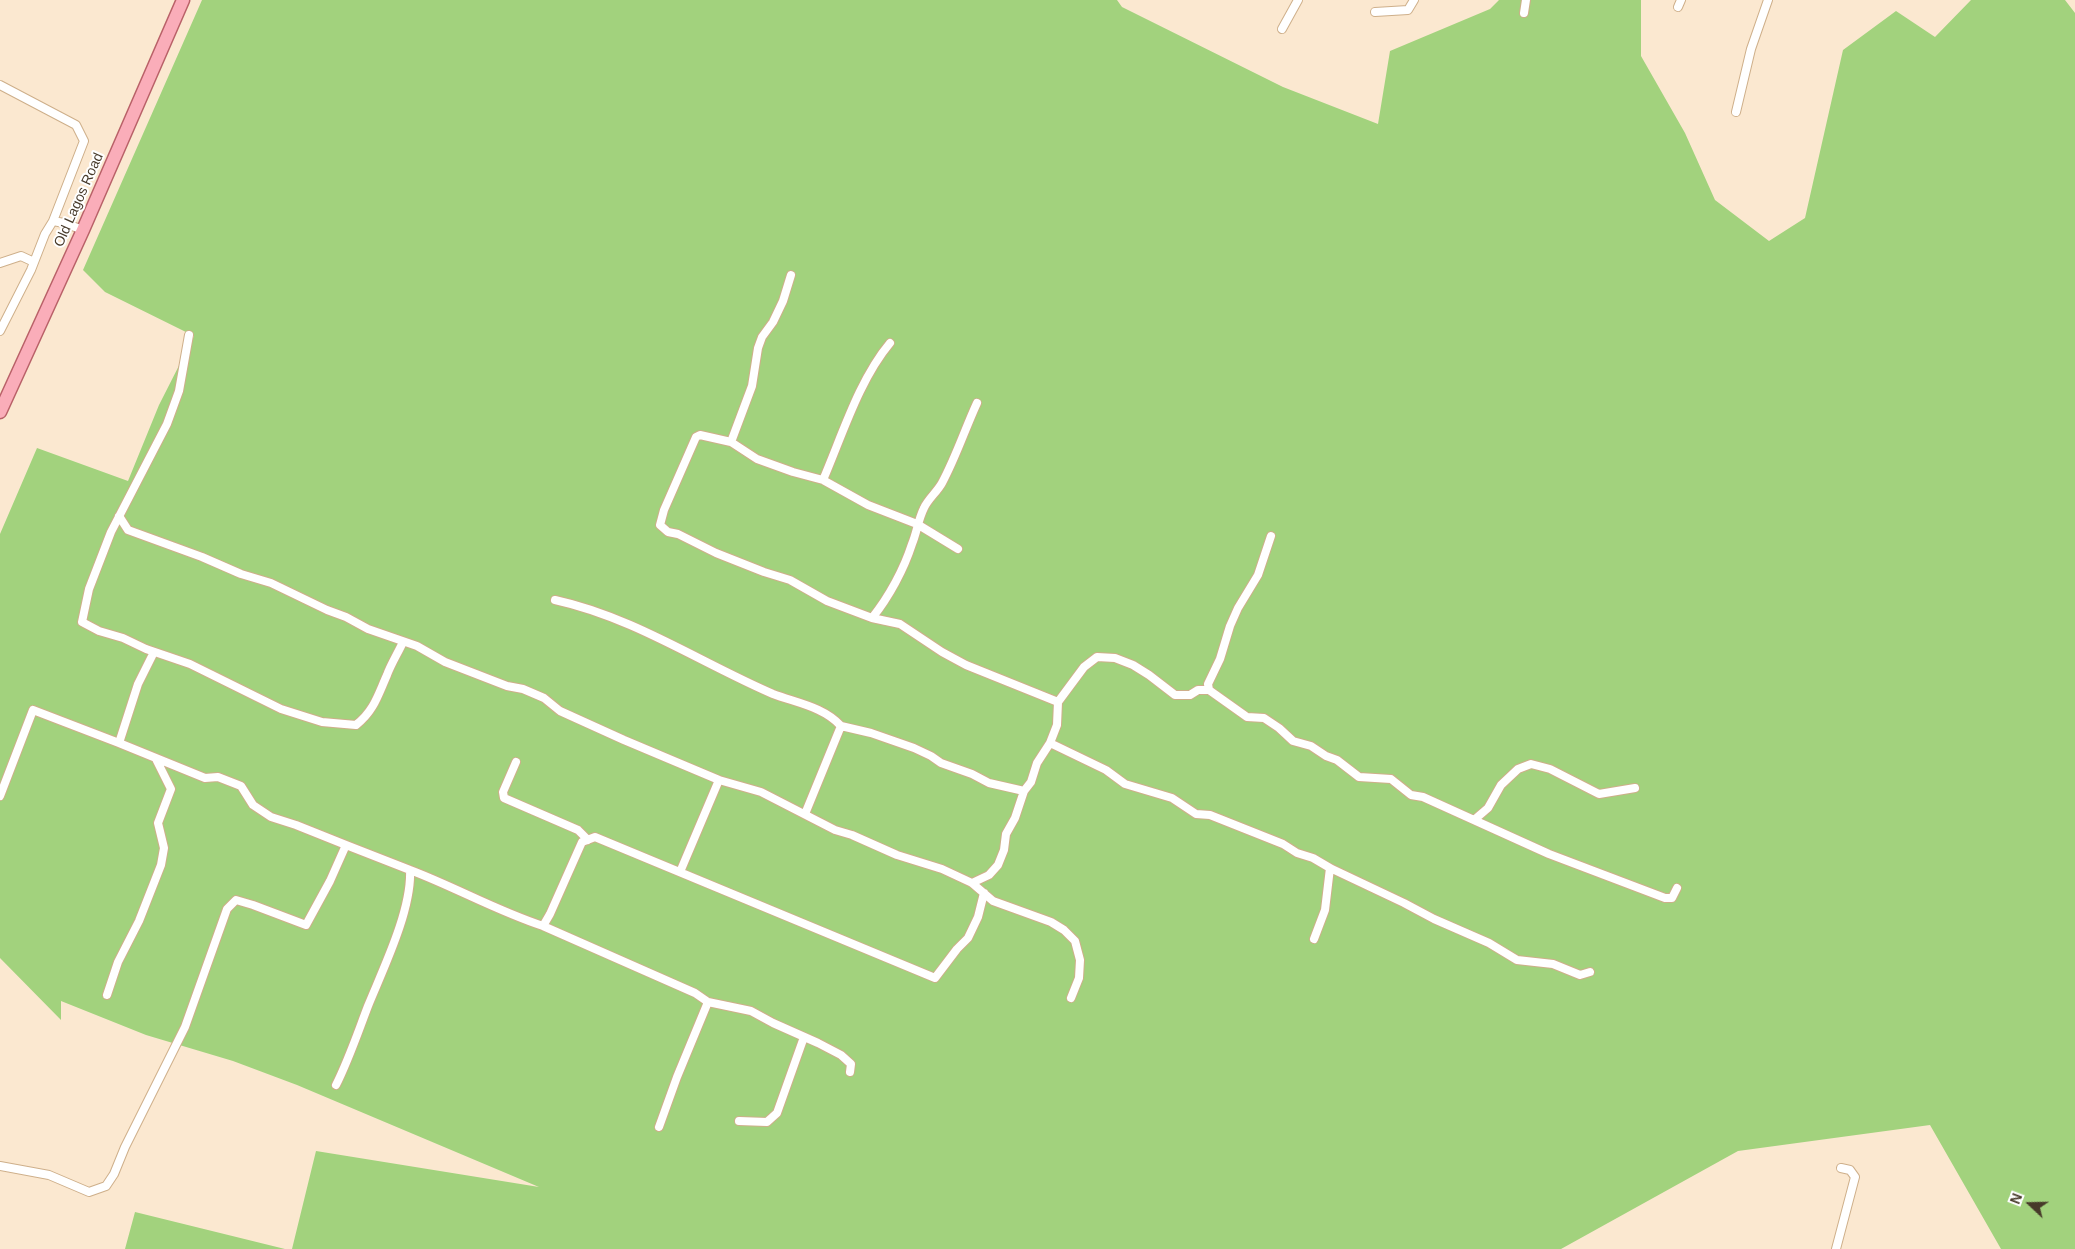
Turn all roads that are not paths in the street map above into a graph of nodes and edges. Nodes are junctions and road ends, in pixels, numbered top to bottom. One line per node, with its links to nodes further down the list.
1 (183, 0): 12 (main road, Old Lagos Road)
2 (1298, 0): 8 (street)
3 (1414, 0): 6 (street)
4 (1526, 0): 7 (street)
5 (1768, 0): 10 (street)
6 (1375, 12)
7 (1524, 13)
8 (1282, 29)
9 (0, 85): 11 (street)
10 (1736, 112)
11 (53, 221): 12 (street); 13 (street)
12 (83, 230): 20 (main road, Old Lagos Road)
13 (34, 262): 14 (street); 16 (street)
14 (0, 263)
15 (791, 275): 21 (street)
16 (0, 331)
17 (189, 336): 23 (street)
18 (890, 343): 22 (street)
19 (978, 403): 24 (street)
20 (0, 412)
21 (731, 442): 22 (street); 28 (street)
22 (823, 480): 24 (street)
23 (119, 516): 29 (street); 30 (street)
24 (917, 524): 26 (street); 28 (street)
25 (1271, 536): 31 (street)
26 (958, 549)
27 (555, 600): 33 (street)
28 (872, 618): 32 (street)
29 (402, 642): 30 (street); 38 (street)
30 (154, 652): 34 (street)
31 (1209, 690): 32 (street); 43 (street)
32 (1058, 702): 35 (street)
33 (841, 726): 40 (street); 42 (street)
34 (119, 743): 36 (street); 41 (street)
35 (1050, 743): 40 (street); 46 (street)
36 (156, 759): 45 (street); 55 (street)
37 (516, 762): 44 (street)
38 (719, 780): 42 (street); 48 (street)
39 (1635, 788): 43 (street)
40 (1024, 791): 49 (street)
41 (0, 796)
42 (805, 814): 49 (street)
43 (1474, 820): 50 (street)
44 (588, 840): 48 (street); 52 (street)
45 (346, 845): 47 (street); 63 (street)
46 (1330, 868): 53 (street); 54 (street)
47 (410, 870): 52 (street); 60 (street)
48 (680, 872): 51 (street)
49 (972, 883): 51 (street)
50 (1677, 888)
51 (984, 893): 56 (street)
52 (543, 926): 57 (street)
53 (1314, 939)
54 (1590, 972)
55 (107, 995)
56 (1070, 998)
57 (708, 1002): 58 (street); 62 (street)
58 (804, 1036): 59 (street); 61 (street)
59 (850, 1072)
60 (336, 1085)
61 (739, 1121)
62 (660, 1127)
63 (0, 1166)
64 (1841, 1168): 65 (street)
65 (1836, 1249)

